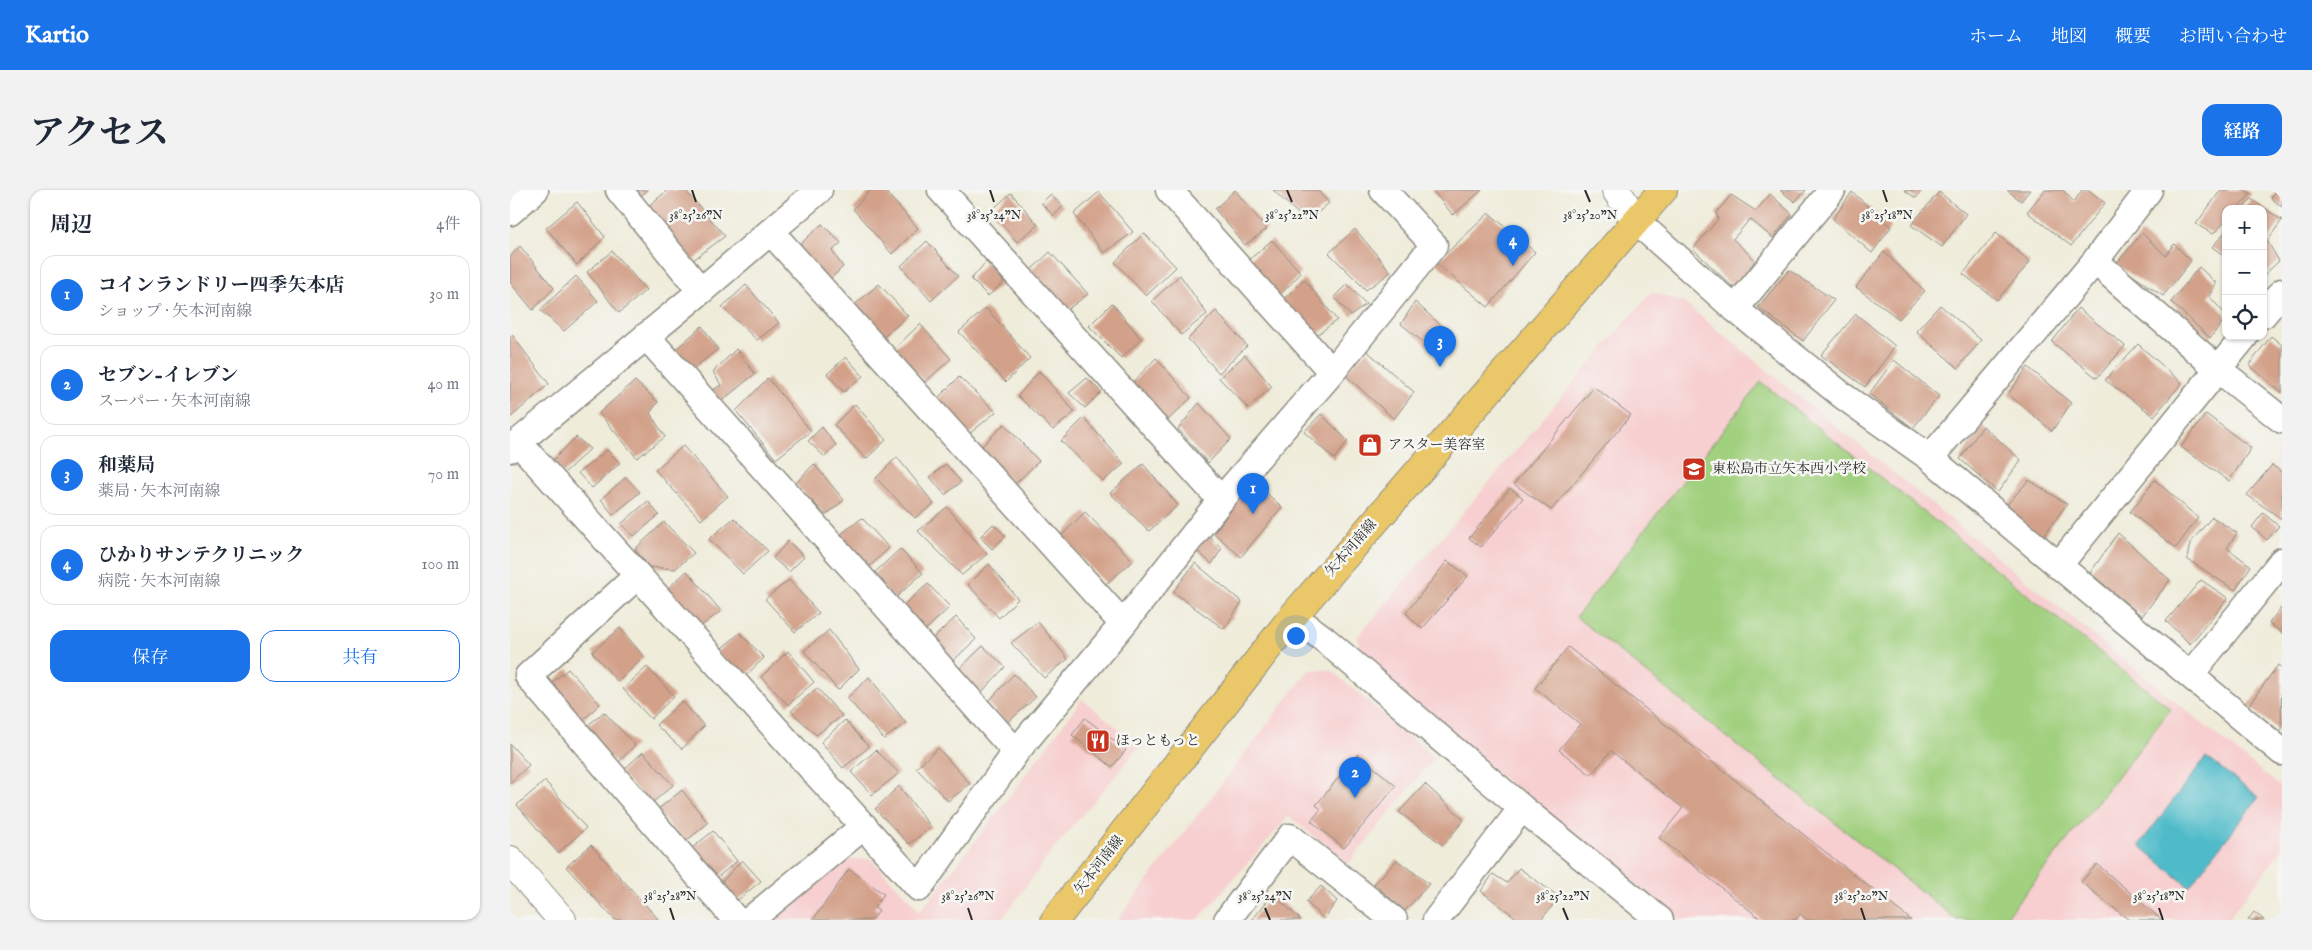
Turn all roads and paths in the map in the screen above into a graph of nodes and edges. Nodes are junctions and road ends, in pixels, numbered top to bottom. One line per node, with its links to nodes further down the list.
1 (535, 190): 11 (street)
2 (619, 190): 15 (street)
3 (819, 190): 13 (street)
4 (941, 190): 26 (street)
5 (1169, 190): 22 (street)
6 (1383, 190): 22 (street)
7 (1616, 190): 12 (street)
8 (1663, 190): 12 (main road, 矢本河南線)
9 (1832, 190): 17 (street)
10 (2149, 190): 14 (street)
11 (510, 212)
12 (1636, 221): 17 (street); 30 (main road, 矢本河南線)
13 (772, 232): 15 (street); 31 (street)
14 (2095, 261): 21 (street); 25 (street)
15 (701, 291): 19 (street)
16 (2282, 292): 18 (street)
17 (1735, 309): 25 (street)
18 (2267, 310)
19 (646, 336): 24 (street); 33 (street)
20 (2242, 340): 21 (street)
21 (2218, 369): 23 (street); 28 (street)
22 (1332, 372): 26 (street)
23 (2282, 420)
24 (514, 446): 29 (street)
25 (1930, 458): 28 (street)
26 (1221, 500): 31 (street)
27 (2282, 562): 32 (street)
28 (2058, 566): 32 (street)
29 (637, 576): 36 (street); 39 (street)
30 (1293, 616): 35 (street); 41 (main road, 矢本河南線)
31 (1123, 624): 33 (street)
32 (2190, 676): 34 (street)
33 (1016, 752): 36 (street)
34 (2282, 752)
35 (1522, 808): 44 (street); 45 (street)
36 (864, 826): 40 (street)
37 (510, 860): 38 (street)
38 (562, 920)
39 (736, 920)
40 (750, 920)
41 (1056, 920)
42 (1227, 920): 43 (street)
43 (1394, 920)
44 (1436, 920)
45 (1660, 920)

